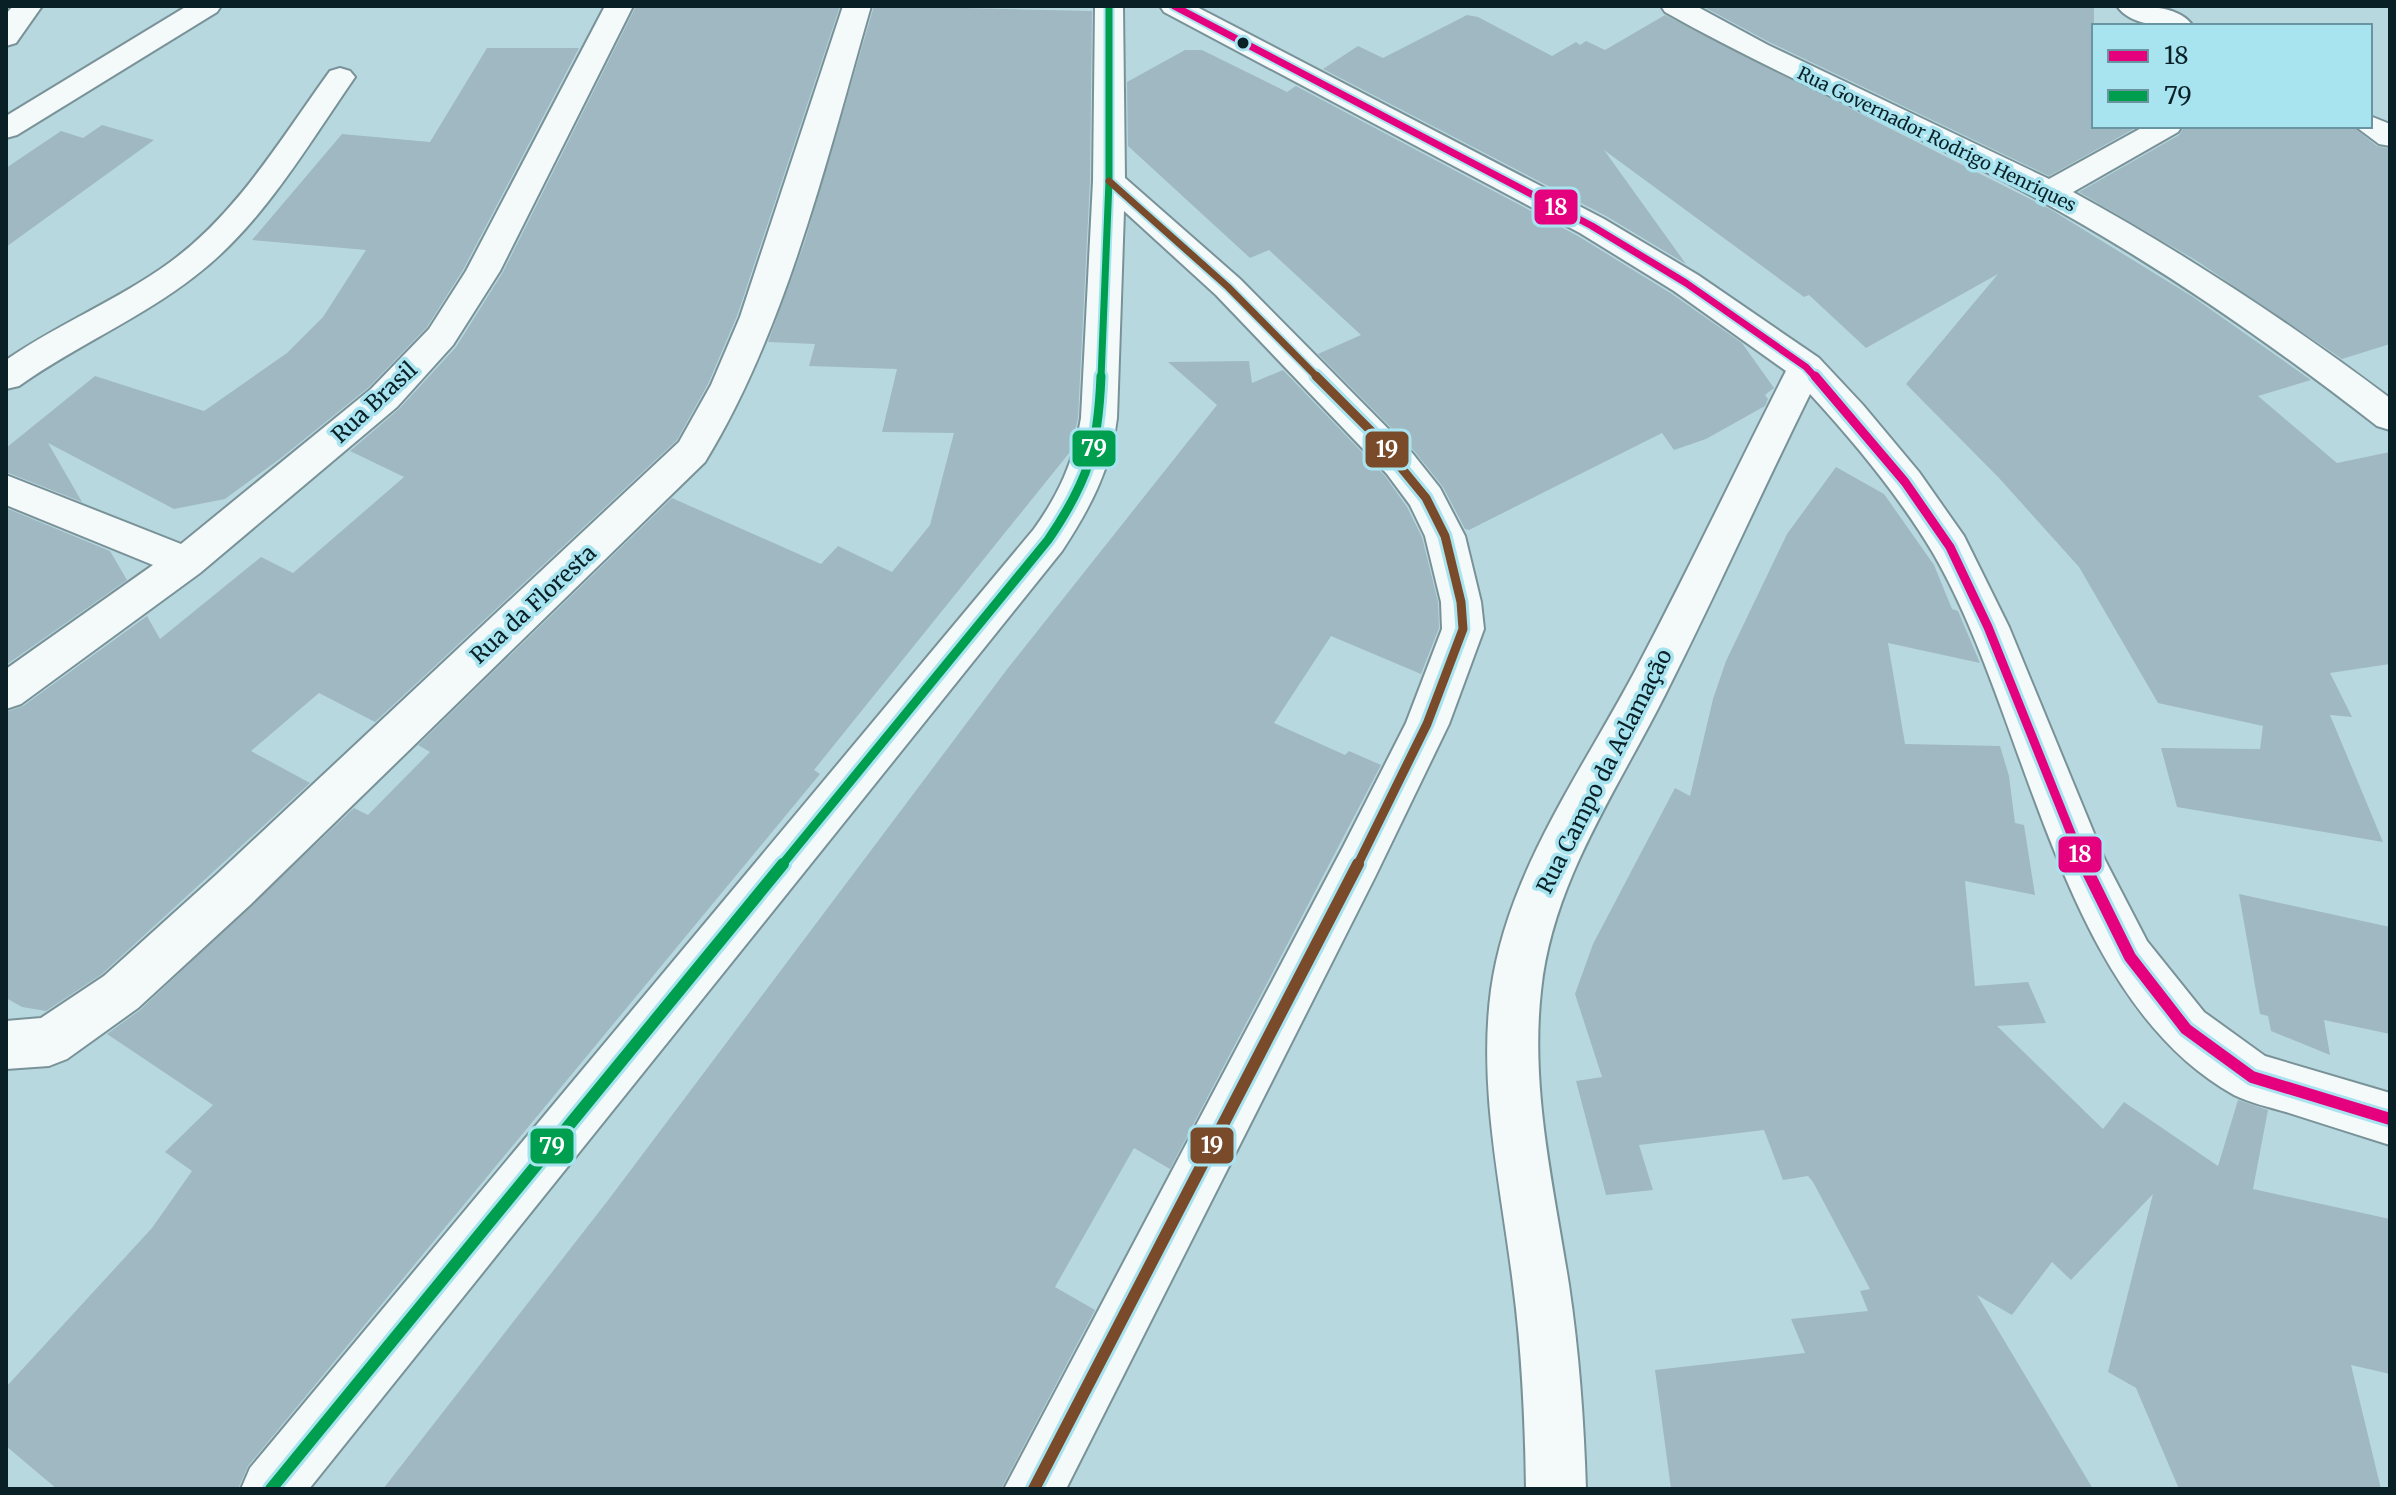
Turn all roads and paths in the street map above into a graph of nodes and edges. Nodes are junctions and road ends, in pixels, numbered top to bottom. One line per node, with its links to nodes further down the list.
1 (28, 6): 10 (street)
2 (207, 6): 14 (street)
3 (619, 6): 22 (street, Rua Brasil)
4 (857, 6): 24 (street, Rua da Floresta)
5 (1109, 6): 16 (street)
6 (1174, 6): 18 (street)
7 (1675, 6): 17 (street, Rua Governador Rodrigo Henriques)
8 (2131, 6): 9 (street)
9 (2174, 24)
10 (6, 37)
11 (340, 77): 19 (street)
12 (2372, 126): 15 (street)
13 (2163, 128): 17 (street)
14 (6, 129)
15 (2390, 137)
16 (1109, 181): 26 (street); 27 (street)
17 (2050, 192): 20 (street, Rua Governador Rodrigo Henriques)
18 (1806, 367): 25 (street); 28 (street, Rua Campo da Aclamação)
19 (6, 377)
20 (2390, 417)
21 (6, 489): 22 (street)
22 (186, 562): 23 (street, Rua Brasil)
23 (6, 692)
24 (6, 1045)
25 (2390, 1119)
26 (271, 1489)
27 (1034, 1489)
28 (1556, 1489)

